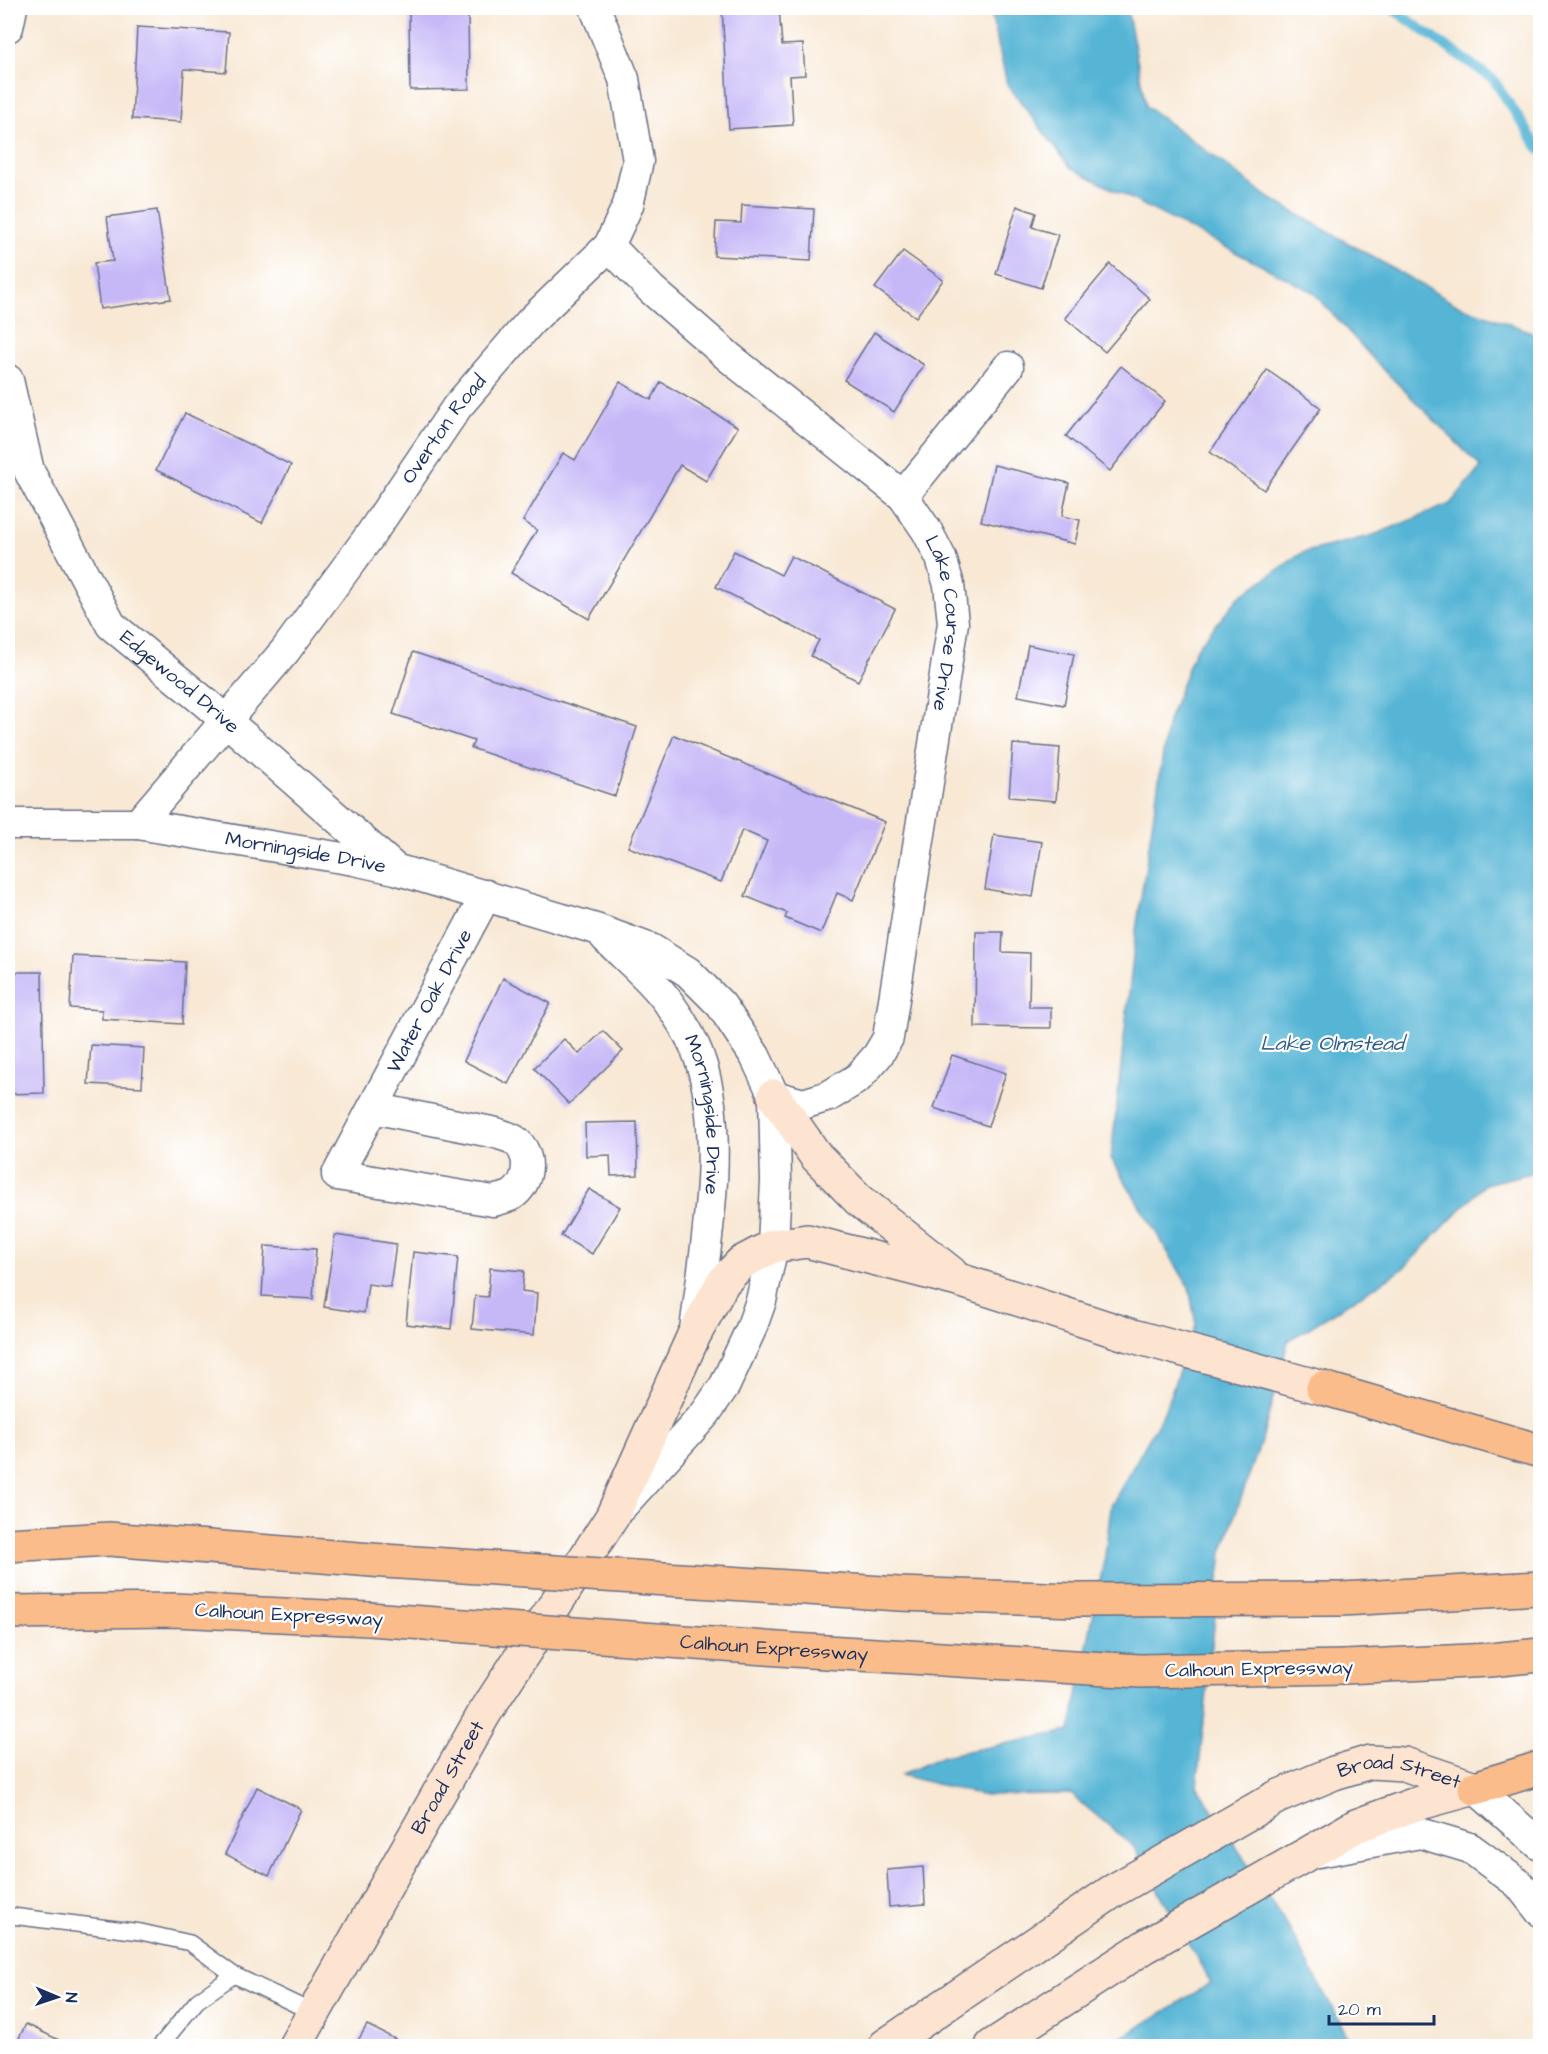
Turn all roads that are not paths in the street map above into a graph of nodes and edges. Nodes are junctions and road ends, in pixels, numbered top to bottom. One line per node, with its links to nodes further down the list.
1 (12, 8): 3 (street)
2 (595, 8): 4 (street, Overton Road)
3 (8, 27)
4 (609, 246): 7 (street, Lake Course Drive); 8 (street, Overton Road)
5 (1008, 367): 7 (street)
6 (8, 380): 8 (street, Edgewood Drive)
7 (903, 496): 14 (street, Lake Course Drive)
8 (227, 722): 10 (street, Overton Road); 11 (street, Edgewood Drive)
9 (8, 824): 10 (street, Morningside Drive)
10 (138, 824): 11 (street, Morningside Drive)
11 (395, 869): 12 (street, Morningside Drive)
12 (486, 895): 13 (street, Morningside Drive); 15 (street, Water Oak Drive)
13 (596, 929): 14 (street, Morningside Drive); 18 (street, Morningside Drive)
14 (774, 1096): 16 (street, Morningside Drive); 17 (main road)
15 (372, 1108): 15 (street, Water Oak Drive)
16 (772, 1246): 17 (main road); 18 (main road, Broad Street); 20 (street, Broad Street)
17 (962, 1281): 19 (main road)
18 (694, 1335): 20 (main road, Broad Street)
19 (1540, 1451)
20 (612, 1517): 32 (main road, Broad Street)
21 (8, 1545): 22 (main road, bridge)
22 (1540, 1588)
23 (8, 1612): 24 (main road, Calhoun Expressway, bridge)
24 (1540, 1655)
25 (1540, 1768): 26 (main road)
26 (1475, 1788): 27 (street); 28 (main road, Broad Street); 35 (main road, Broad Street)
27 (1540, 1845)
28 (1306, 1854): 29 (street); 36 (main road, Broad Street)
29 (1540, 1911)
30 (8, 1918): 31 (lane)
31 (234, 1975): 32 (lane); 33 (lane)
32 (314, 2013): 34 (main road, Broad Street)
33 (160, 2046)
34 (296, 2046)
35 (885, 2046)
36 (992, 2046)

